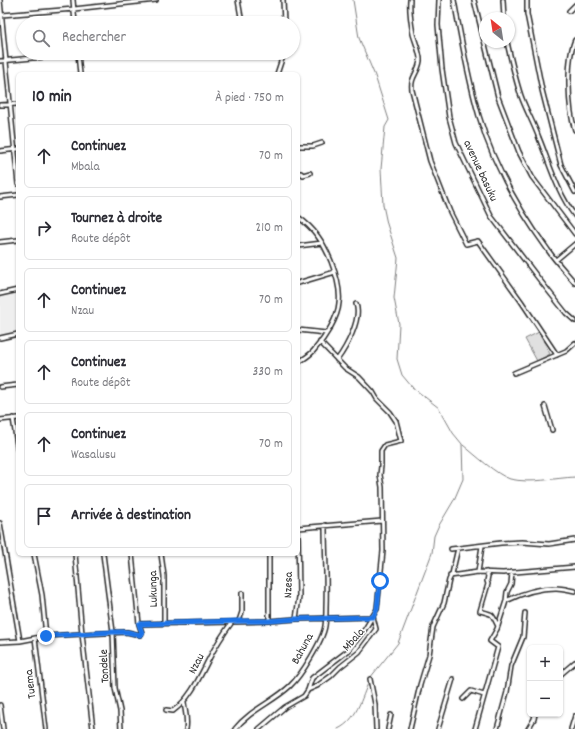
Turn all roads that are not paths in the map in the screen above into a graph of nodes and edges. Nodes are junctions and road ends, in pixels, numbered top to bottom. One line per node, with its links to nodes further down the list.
1 (0, 0): 16 (street)
2 (73, 0): 13 (street)
3 (156, 0): 13 (street)
4 (238, 0): 18 (street)
5 (283, 0): 19 (street)
6 (410, 0): 64 (street)
7 (439, 0): 57 (street, avenue basuku)
8 (454, 0): 50 (street)
9 (474, 0): 44 (street)
10 (503, 0): 15 (street)
11 (527, 0): 39 (street)
12 (575, 5): 14 (street)
13 (74, 9): 16 (street); 17 (street)
14 (569, 11)
15 (504, 12)
16 (2, 15): 23 (street)
17 (74, 16)
18 (241, 16)
19 (284, 16)
20 (575, 40): 32 (street)
21 (508, 48): 42 (street)
22 (16, 59): 23 (street)
23 (6, 60): 26 (street); 29 (street)
24 (79, 60): 27 (street)
25 (282, 60): 28 (street)
26 (0, 61)
27 (80, 72)
28 (278, 72)
29 (10, 104): 30 (street); 31 (street); 35 (street)
30 (16, 104)
31 (0, 105)
32 (575, 130)
33 (322, 143): 34 (street)
34 (300, 146)
35 (16, 150): 36 (street)
36 (0, 152)
37 (310, 173): 38 (street)
38 (300, 174)
39 (575, 192)
40 (16, 195): 41 (street)
41 (0, 197)
42 (575, 216)
43 (300, 218): 47 (street)
44 (575, 234)
45 (16, 240): 46 (street)
46 (0, 242)
47 (322, 243): 49 (street); 51 (street)
48 (575, 244): 50 (street)
49 (300, 246)
50 (556, 260): 53 (street)
51 (335, 272): 52 (street); 59 (street)
52 (300, 282)
53 (575, 283)
54 (16, 290): 55 (street)
55 (0, 294)
56 (356, 304): 65 (street)
57 (575, 321)
58 (300, 330): 59 (street)
59 (326, 333): 62 (street)
60 (16, 334): 61 (street)
61 (0, 338)
62 (320, 342): 65 (street); 66 (street)
63 (575, 342): 64 (street)
64 (557, 356): 67 (street)
65 (337, 360): 75 (street, Mbala)
66 (300, 361)
67 (514, 373)
68 (16, 385): 69 (street)
69 (0, 387)
70 (545, 406): 73 (street)
71 (13, 418): 72 (street); 74 (street)
72 (0, 420)
73 (552, 430)
74 (16, 438)
75 (382, 521): 77 (street, Nzesa); 99 (street, Mbala)
76 (0, 523): 112 (street)
77 (325, 525): 78 (street, Nzesa); 101 (street, Bahuna)
78 (300, 528)
79 (575, 540): 80 (street)
80 (482, 546): 81 (street); 91 (street)
81 (458, 548): 82 (street); 94 (street)
82 (451, 549)
83 (34, 556): 110 (street)
84 (75, 556): 109 (street)
85 (103, 556): 108 (street, Tondele)
86 (132, 556): 106 (street)
87 (161, 556): 105 (street, Lukunga)
88 (269, 556): 103 (street)
89 (298, 556): 100 (street, Nzesa)
90 (575, 567): 93 (street)
91 (478, 572): 92 (street); 94 (street)
92 (486, 572): 93 (street); 107 (street)
93 (512, 572): 97 (street)
94 (450, 576): 136 (street)
95 (575, 591): 97 (street)
96 (242, 593): 102 (street)
97 (506, 601): 107 (street)
98 (525, 613): 139 (street)
99 (373, 617): 101 (street); 118 (street); 118 (street, Mbala)
100 (296, 619): 101 (street); 103 (street)
101 (325, 619): 132 (street, Bahuna)
102 (239, 621): 103 (street); 104 (street)
103 (269, 621)
104 (232, 622): 105 (street); 121 (street, Nzau)
105 (164, 623): 106 (street)
106 (139, 624): 108 (street)
107 (498, 626): 119 (street)
108 (113, 632): 109 (street); 130 (street, Tondele)
109 (82, 634): 110 (street); 129 (street)
110 (46, 636): 111 (street)
111 (35, 638): 112 (street); 128 (street, Tuema)
112 (20, 640): 113 (street)
113 (0, 642)
114 (575, 662): 115 (street)
115 (563, 672)
116 (370, 679): 134 (street)
117 (453, 679): 137 (street)
118 (308, 690): 133 (street, Mbala)
119 (484, 695): 120 (street); 138 (street)
120 (463, 699)
121 (184, 701): 123 (street, Nzau); 131 (street)
122 (0, 706): 127 (street)
123 (166, 710)
124 (391, 715): 135 (street)
125 (575, 716): 141 (street)
126 (534, 717): 140 (street)
127 (3, 729)
128 (46, 729)
129 (93, 729)
130 (121, 729)
131 (186, 729)
132 (235, 729)
133 (259, 729)
134 (376, 729)
135 (388, 729)
136 (410, 729)
137 (438, 729)
138 (475, 729)
139 (497, 729)
140 (528, 729)
141 (571, 729)

